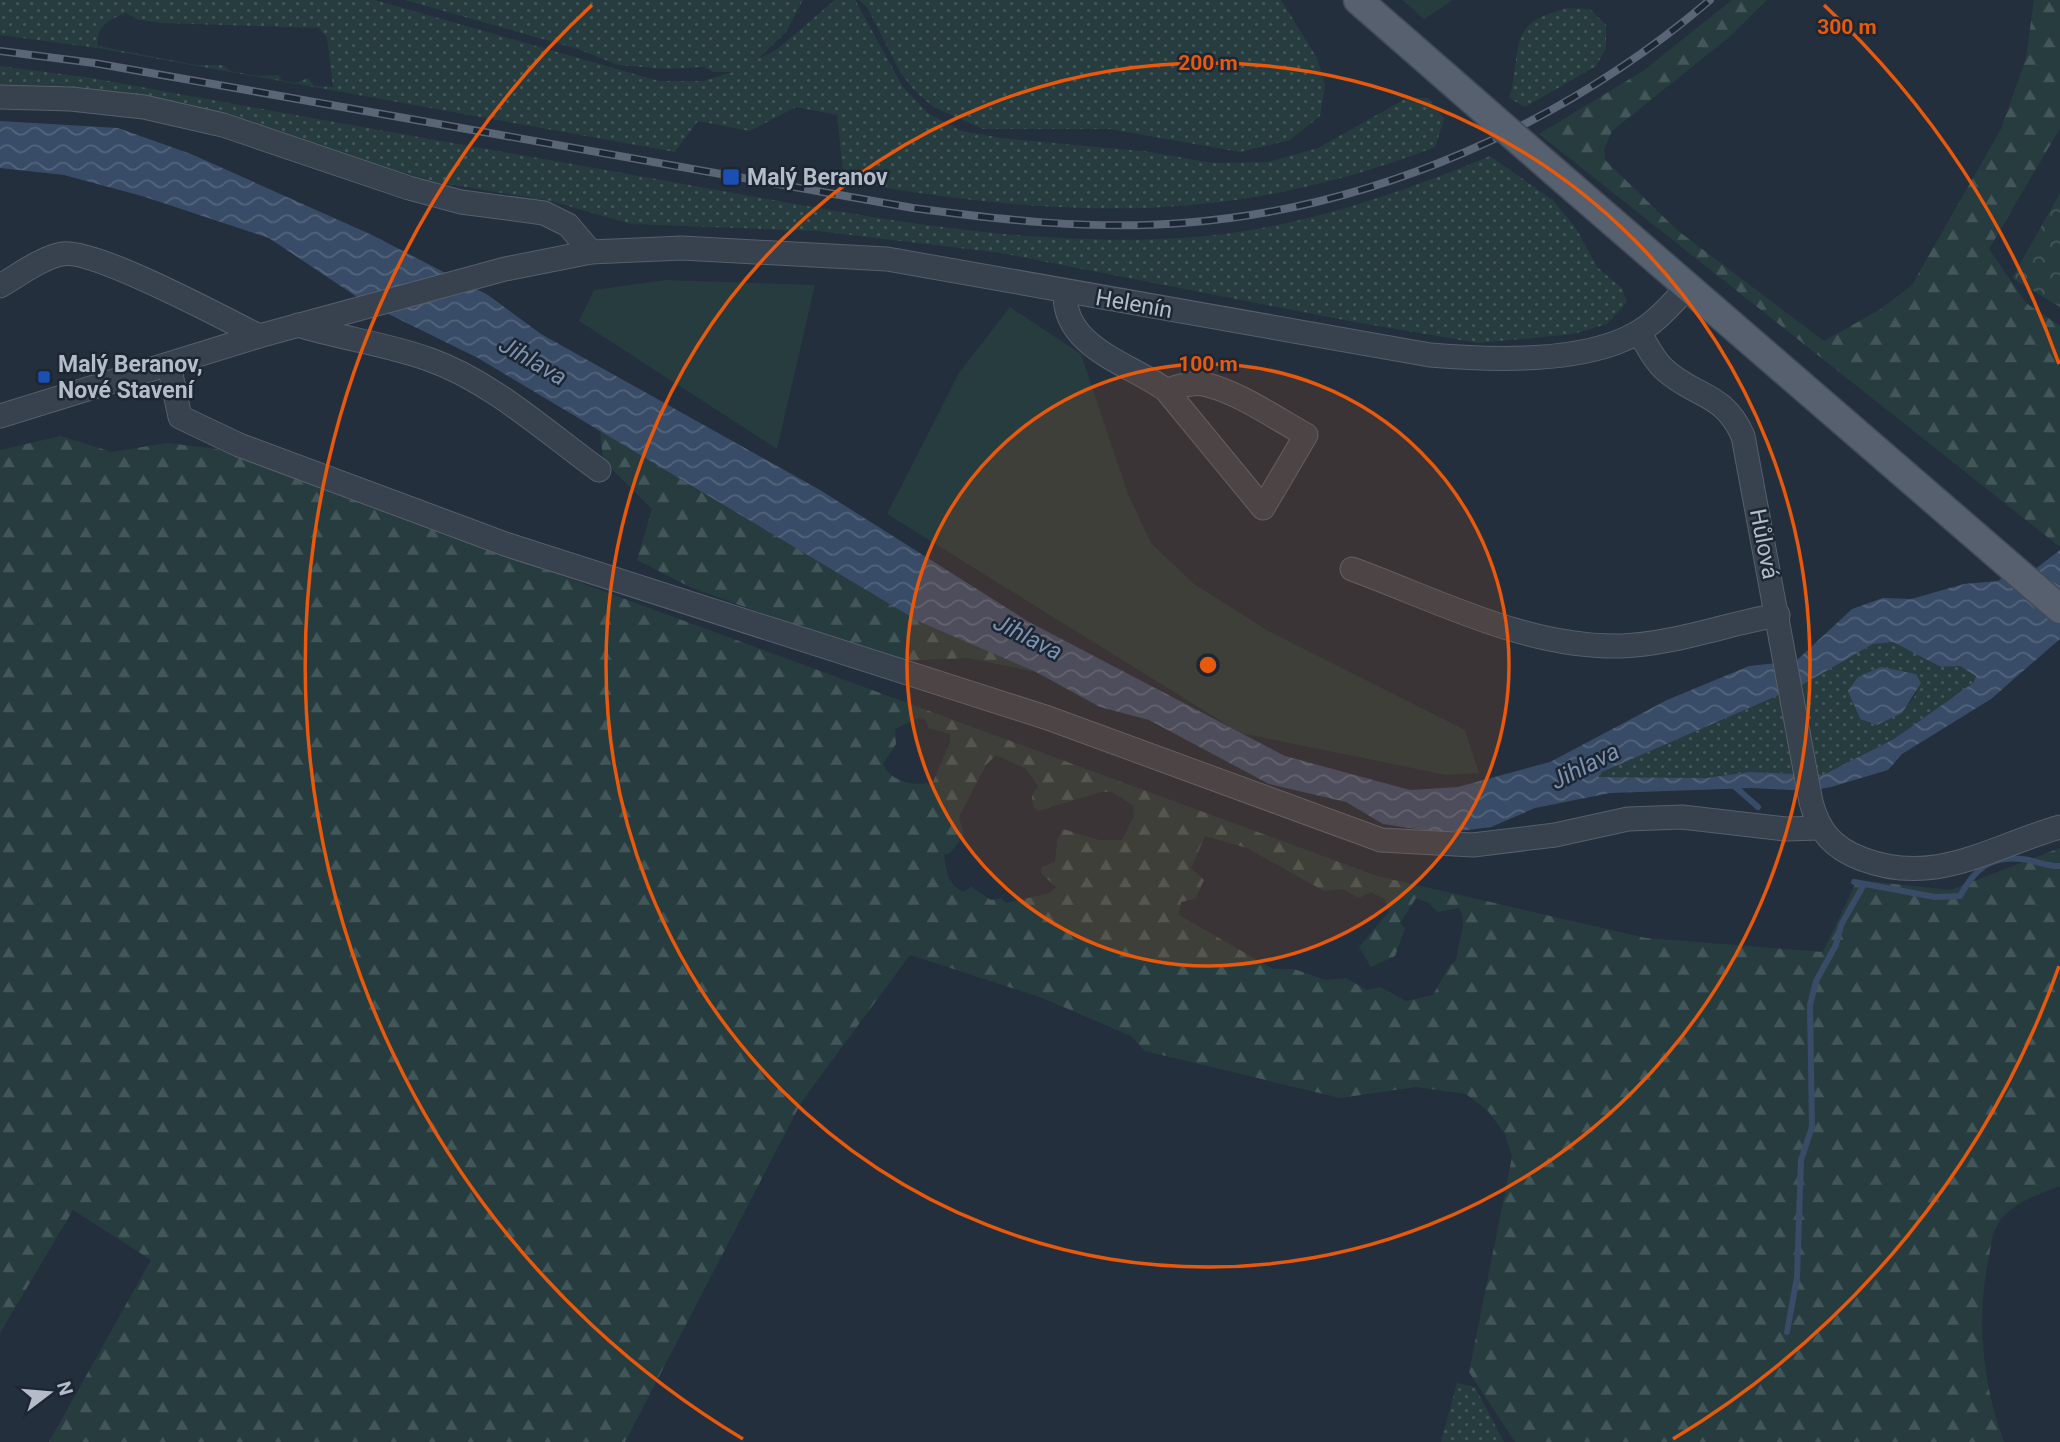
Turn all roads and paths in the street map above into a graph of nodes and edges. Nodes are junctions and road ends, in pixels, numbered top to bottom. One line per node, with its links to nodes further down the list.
1 (1358, 0): 5 (main road, bridge)
2 (0, 97): 3 (street)
3 (591, 252): 6 (street, Helenín); 7 (street, Helenín)
4 (0, 286): 9 (street)
5 (1689, 286): 8 (street, Helenín); 15 (main road)
6 (1065, 292): 8 (street, Helenín); 11 (street)
7 (298, 325): 9 (street, Helenín); 13 (street)
8 (1639, 332): 16 (street, Hůlová)
9 (259, 337): 10 (street, Helenín)
10 (169, 365): 12 (street, Helenín); 18 (street)
11 (1166, 390): 11 (street)
12 (0, 416)
13 (599, 470)
14 (1352, 569): 16 (street)
15 (2060, 609)
16 (1778, 615): 18 (street, Hůlová)
17 (2060, 827): 18 (street)
18 (1820, 828)

